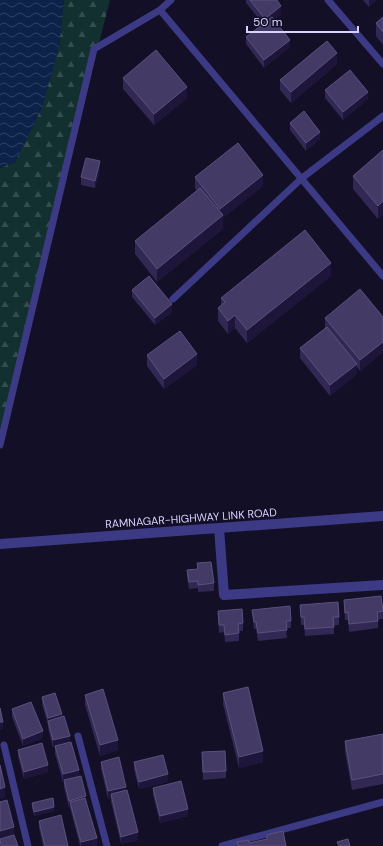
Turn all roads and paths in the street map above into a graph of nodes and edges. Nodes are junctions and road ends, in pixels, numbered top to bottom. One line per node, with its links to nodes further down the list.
1 (171, 0): 3 (lane)
2 (328, 0): 4 (lane)
3 (160, 10): 6 (lane); 9 (lane)
4 (383, 64)
5 (383, 116): 6 (lane)
6 (302, 178): 7 (lane); 8 (lane)
7 (383, 276)
8 (173, 299)
9 (0, 445)
10 (383, 516): 11 (street, RAMNAGAR-HIGHWAY LINK ROAD)
11 (219, 528): 12 (street, RAMNAGAR-HIGHWAY LINK ROAD); 13 (street)
12 (0, 544)
13 (383, 585)
14 (78, 736): 18 (lane)
15 (4, 745): 17 (lane)
16 (383, 802): 19 (lane)
17 (28, 846)
18 (108, 846)
19 (222, 846)

